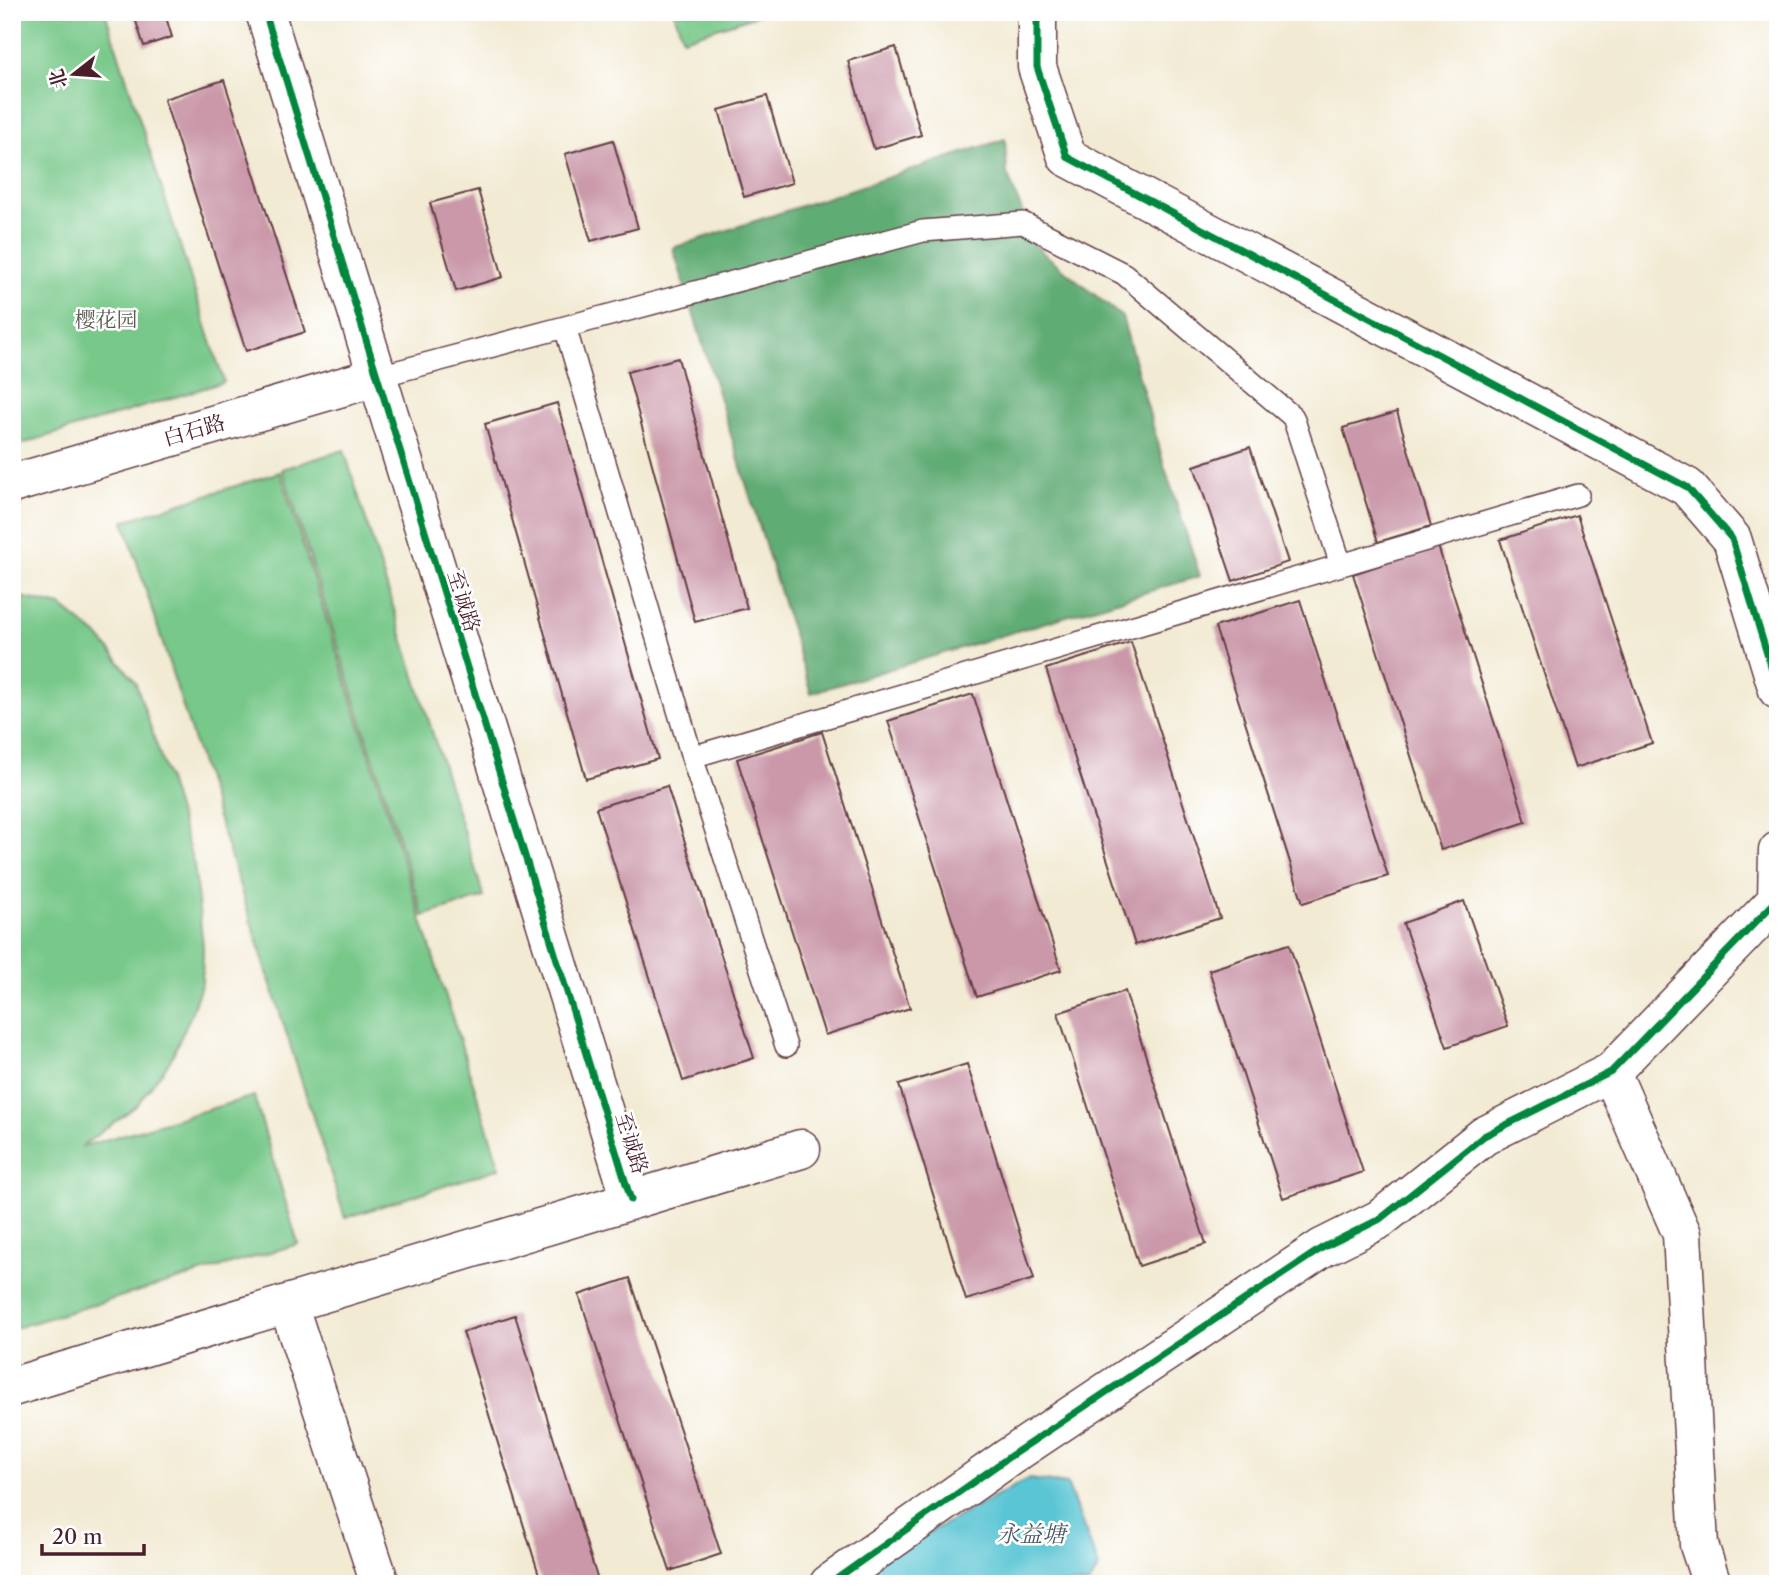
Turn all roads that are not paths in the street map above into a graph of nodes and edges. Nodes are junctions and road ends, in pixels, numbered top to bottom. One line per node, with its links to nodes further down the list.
1 (265, 12): 4 (street, 至诚路)
2 (1037, 12): 8 (street)
3 (565, 327): 4 (lane); 7 (lane); 9 (lane)
4 (376, 377): 5 (street, 白石路); 14 (street, 至诚路)
5 (12, 484)
6 (1578, 495): 7 (lane)
7 (1341, 565): 9 (lane)
8 (1778, 690)
9 (692, 757): 11 (lane)
10 (1778, 851): 12 (street)
11 (786, 1046)
12 (1611, 1072): 18 (street); 19 (street)
13 (801, 1149): 14 (street)
14 (631, 1200): 15 (street)
15 (288, 1304): 16 (street); 17 (street)
16 (12, 1387)
17 (380, 1584)
18 (829, 1584)
19 (1712, 1584)

